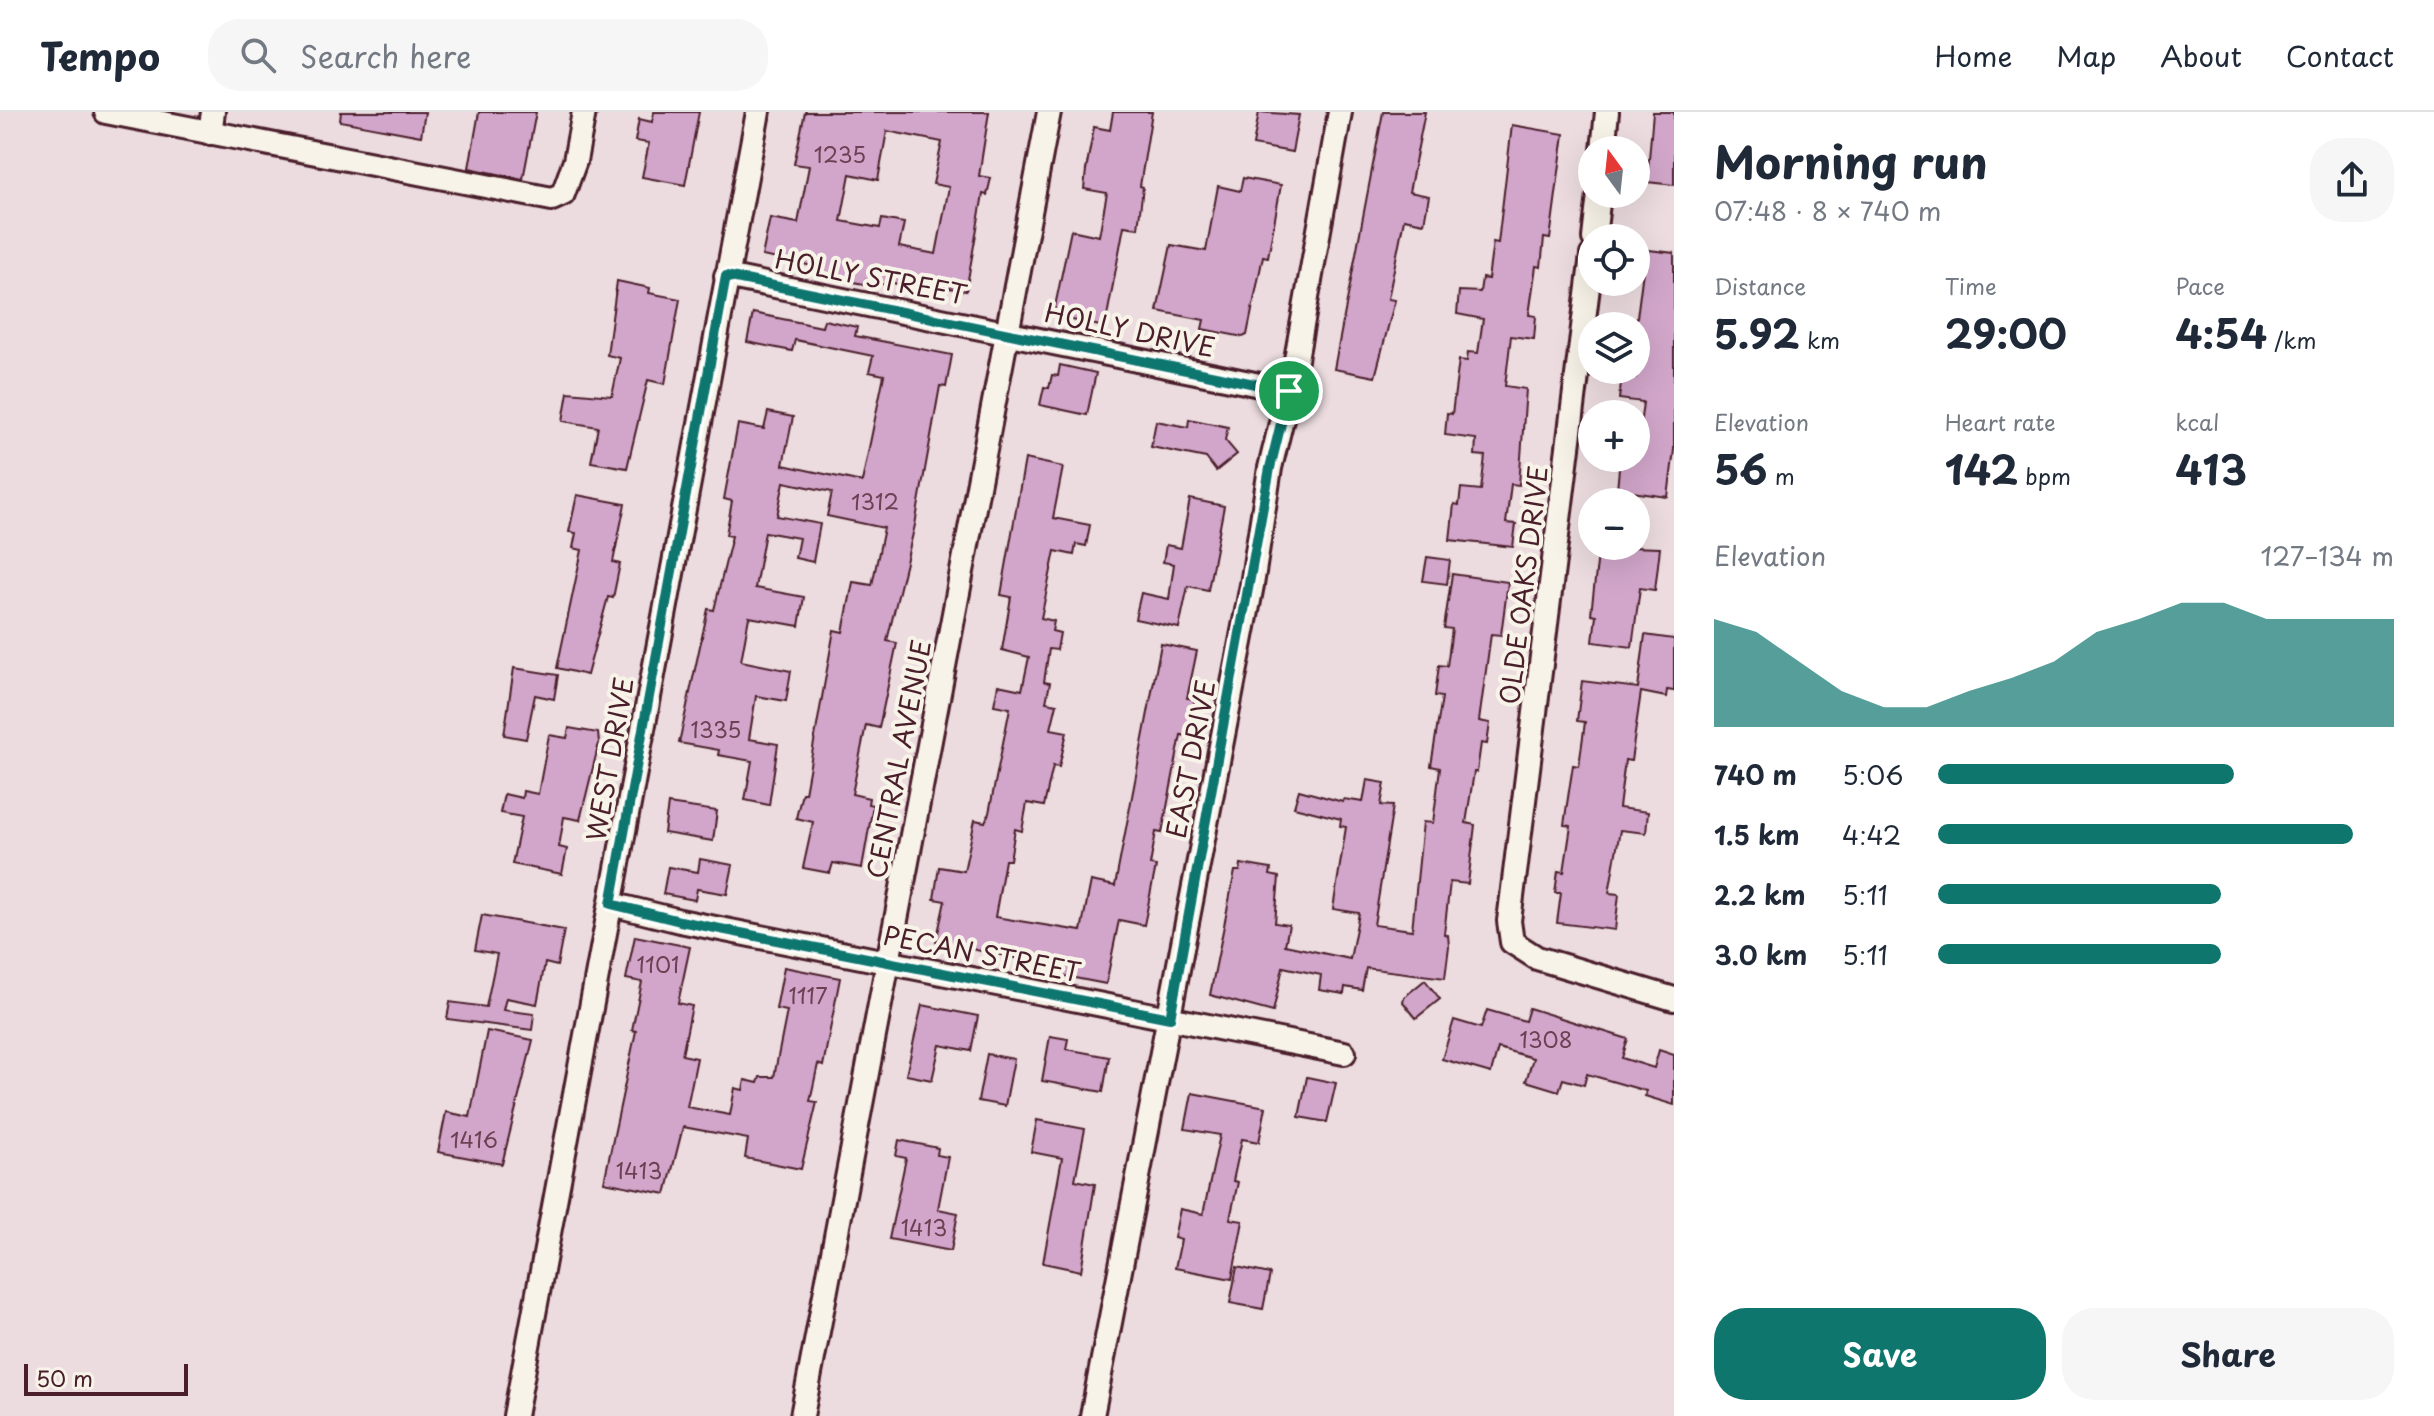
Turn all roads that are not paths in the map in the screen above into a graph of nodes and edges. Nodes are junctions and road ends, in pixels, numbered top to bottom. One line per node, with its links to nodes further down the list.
1 (106, 112): 7 (street)
2 (584, 112): 7 (street)
3 (758, 112): 9 (street, WEST DRIVE)
4 (1049, 112): 11 (street, CENTRAL AVENUE)
5 (1340, 112): 12 (street, EAST DRIVE)
6 (1607, 112): 8 (street)
7 (212, 122)
8 (1604, 136)
9 (726, 276): 11 (street, HOLLY STREET); 13 (street, WEST DRIVE)
10 (1587, 296): 15 (street, OLDE OAKS DRIVE)
11 (1006, 332): 12 (street, HOLLY DRIVE); 14 (street, CENTRAL AVENUE)
12 (1289, 391): 16 (street, EAST DRIVE)
13 (611, 904): 14 (street, PECAN STREET); 18 (street, WEST DRIVE)
14 (887, 962): 16 (street, PECAN STREET); 19 (street, CENTRAL AVENUE)
15 (1674, 999)
16 (1170, 1018): 17 (street, PECAN STREET); 20 (street, EAST DRIVE)
17 (1344, 1053)
18 (515, 1416)
19 (802, 1416)
20 (1092, 1416)

